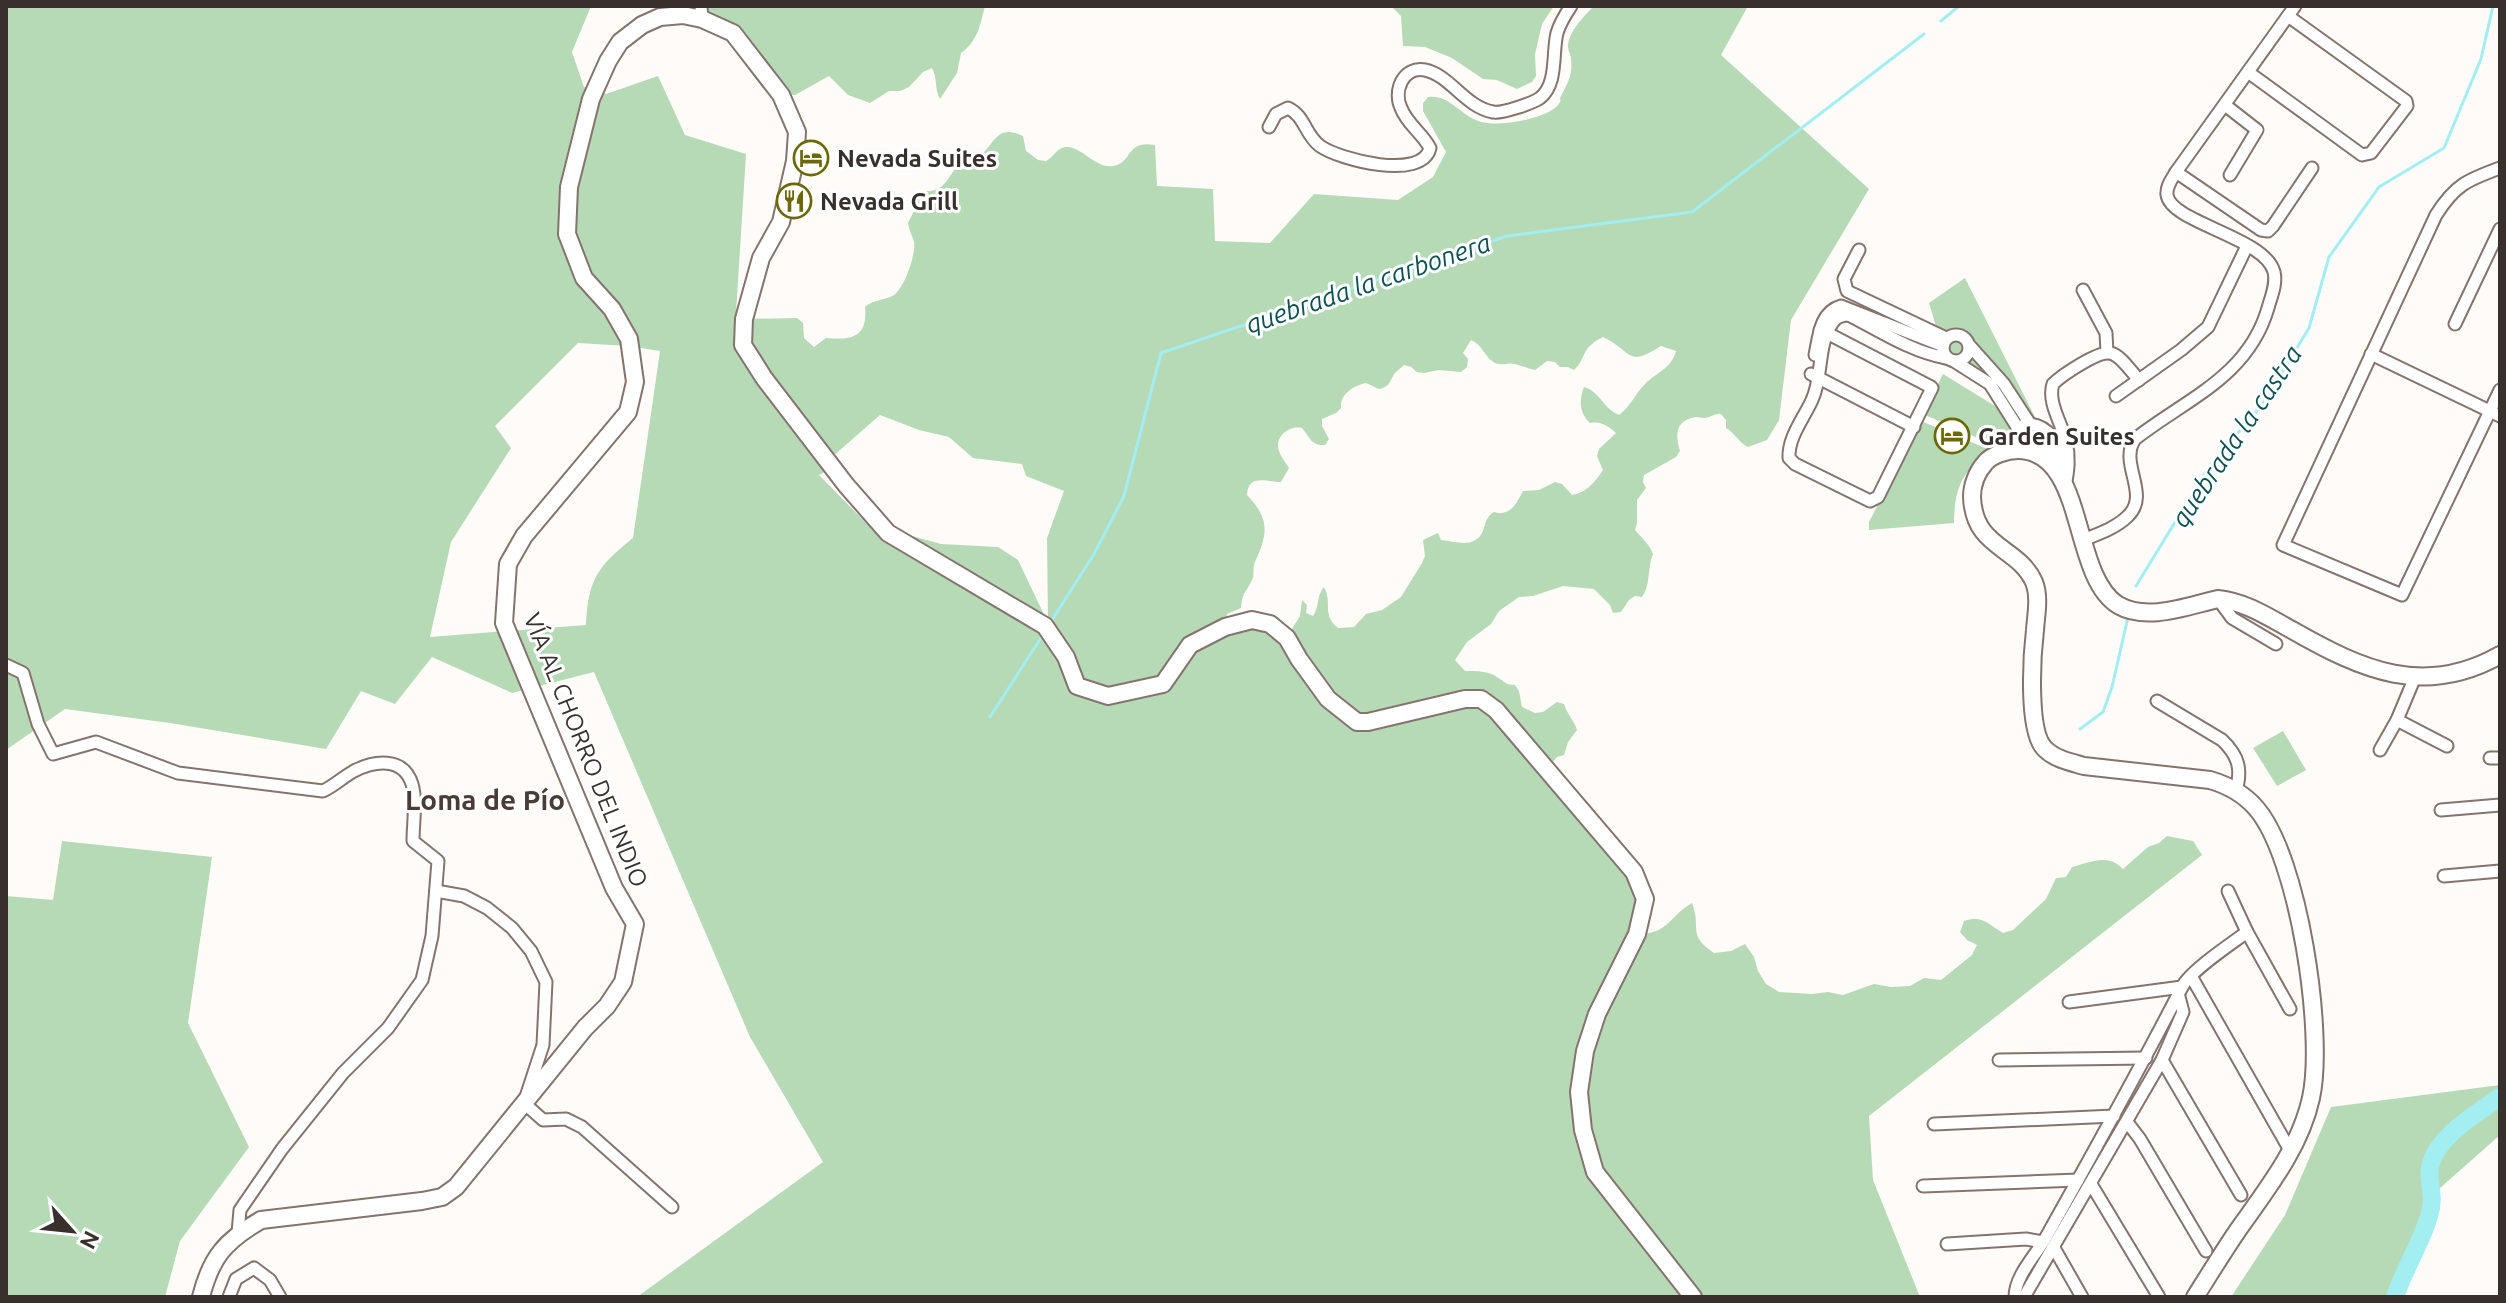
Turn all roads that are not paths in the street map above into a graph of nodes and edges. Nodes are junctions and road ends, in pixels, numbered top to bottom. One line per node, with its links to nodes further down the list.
1 (1571, 6): 6 (street)
2 (2292, 11): 4 (street); 4 (street)
3 (702, 12): 55 (street, VÍA AL CHORRO DEL INDIO); 72 (street, VÍA AL CHORRO DEL INDIO)
4 (2248, 72): 5 (street)
5 (2225, 105): 9 (street); 10 (street)
6 (1269, 127)
7 (2312, 168): 9 (street)
8 (2500, 168): 20 (street)
9 (2176, 172): 12 (street)
10 (2230, 175)
11 (2500, 229): 15 (street)
12 (2247, 246): 22 (street); 30 (street)
13 (1859, 250): 18 (street)
14 (2083, 290): 19 (street)
15 (2455, 324)
16 (1824, 332): 18 (street); 21 (street); 26 (street)
17 (1970, 346): 18 (street); 18 (street); 27 (street)
18 (1947, 351): 27 (street)
19 (2107, 353): 22 (street); 29 (street)
20 (2371, 354): 25 (street); 25 (street)
21 (1814, 375): 26 (street); 26 (street)
22 (2139, 380): 24 (street)
23 (2500, 390): 25 (street)
24 (2116, 396)
25 (2495, 414)
26 (1914, 427)
27 (2022, 429): 28 (street); 29 (street)
28 (2014, 450): 29 (street); 40 (street)
29 (2057, 475): 30 (street)
30 (2083, 540): 31 (street)
31 (2218, 599): 32 (street); 35 (street)
32 (2276, 644)
33 (2500, 655): 35 (street)
34 (6, 665): 45 (street)
35 (2415, 677): 37 (street)
36 (2157, 701): 40 (street)
37 (2397, 720): 38 (street); 39 (street)
38 (2447, 746)
39 (2380, 750)
40 (2236, 791): 59 (street)
41 (2500, 805): 42 (street)
42 (2441, 810)
43 (2500, 871): 44 (street)
44 (2444, 876)
45 (436, 891): 55 (street); 65 (street)
46 (2228, 891): 47 (street)
47 (2247, 932): 48 (street); 51 (street)
48 (2191, 976): 49 (street); 59 (street)
49 (2181, 992): 50 (street); 52 (street); 54 (street)
50 (2069, 1002)
51 (2290, 1009)
52 (2146, 1058): 53 (street); 56 (street)
53 (1999, 1060)
54 (2162, 1060): 57 (street); 63 (street)
55 (524, 1103): 64 (street); 65 (street, VÍA AL CHORRO DEL INDIO)
56 (2114, 1116): 58 (street); 60 (street)
57 (2127, 1122): 61 (street); 68 (street)
58 (1934, 1124)
59 (2291, 1152): 77 (street)
60 (2078, 1180): 62 (street); 67 (street)
61 (2091, 1184): 67 (street); 76 (street)
62 (1923, 1186)
63 (2241, 1195)
64 (672, 1207)
65 (238, 1233): 69 (street, VÍA AL CHORRO DEL INDIO)
66 (1947, 1244): 67 (street)
67 (2049, 1245): 73 (street); 74 (street); 75 (street)
68 (2206, 1251)
69 (201, 1297)
70 (229, 1297): 71 (street)
71 (280, 1297)
72 (1693, 1297)
73 (2015, 1297)
74 (2024, 1297)
75 (2082, 1297)
76 (2159, 1297)
77 (2195, 1297)

